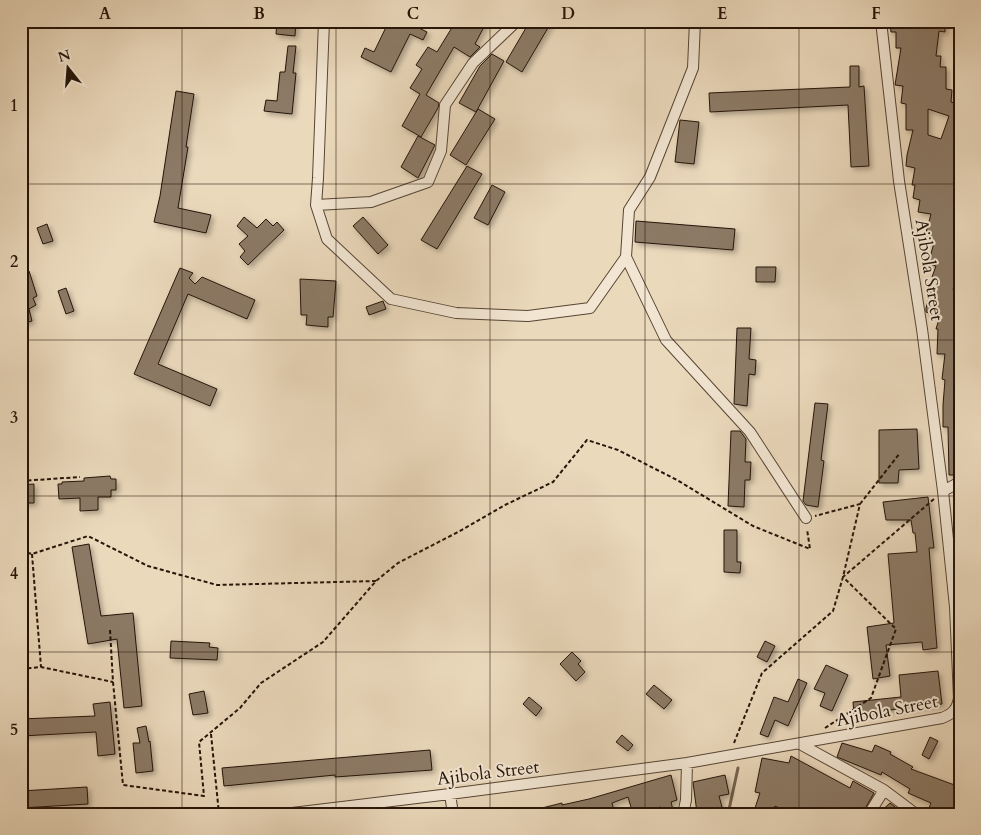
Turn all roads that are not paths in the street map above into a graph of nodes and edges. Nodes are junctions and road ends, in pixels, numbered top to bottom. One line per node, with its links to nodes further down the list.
1 (324, 21): 7 (street)
2 (517, 21): 7 (street)
3 (695, 21): 8 (street)
4 (881, 21): 10 (street, Ajibola Street)
5 (960, 32): 6 (lane)
6 (960, 42)
7 (316, 205): 8 (street)
8 (626, 257): 11 (street)
9 (960, 482): 10 (street)
10 (943, 491): 12 (street, Ajibola Street)
11 (806, 518)
12 (957, 607): 13 (street, Ajibola Street)
13 (959, 702): 14 (street, Ajibola Street)
14 (800, 744): 15 (street, Ajibola Street); 16 (street)
15 (687, 763): 17 (street, Ajibola Street); 20 (street)
16 (884, 790): 21 (street); 22 (street)
17 (450, 794): 18 (street, Ajibola Street); 19 (street)
18 (284, 814)
19 (453, 814)
20 (683, 814)
21 (869, 814)
22 (916, 814)

